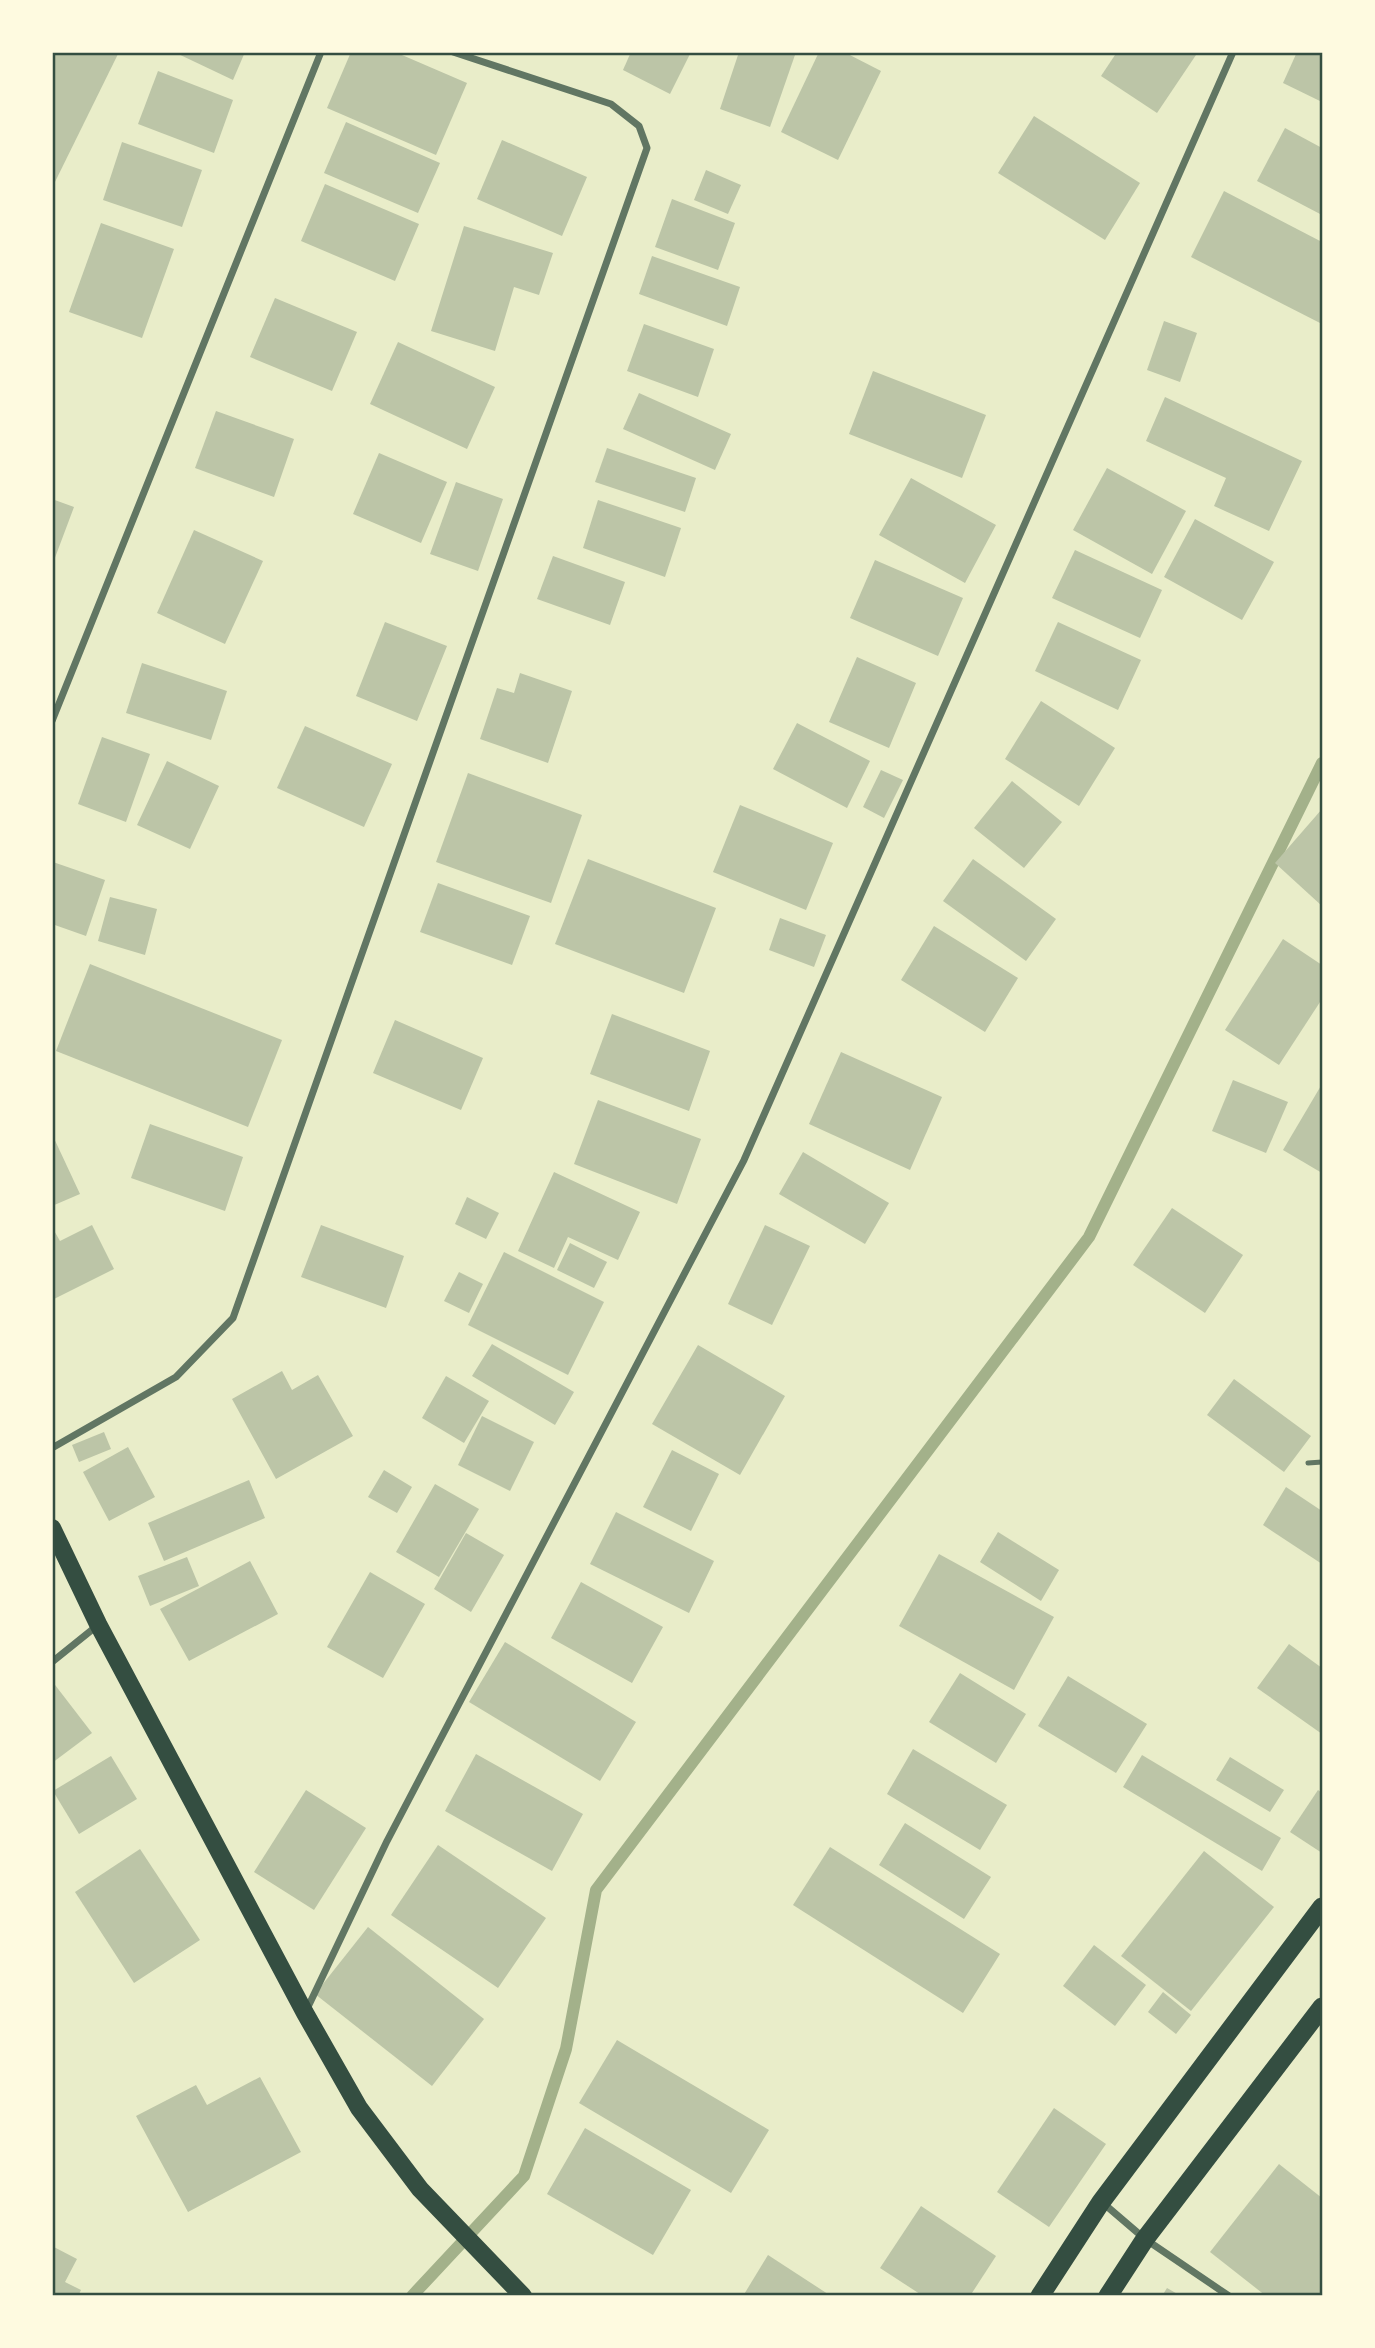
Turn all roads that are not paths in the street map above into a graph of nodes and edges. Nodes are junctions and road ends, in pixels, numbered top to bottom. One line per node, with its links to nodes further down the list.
1 (321, 52): 4 (street)
2 (453, 52): 5 (street)
3 (1233, 52): 13 (street)
4 (52, 721)
5 (52, 1448)
6 (1322, 1462): 7 (lane)
7 (1308, 1463)
8 (52, 1528): 9 (main road)
9 (98, 1624): 10 (street); 13 (main road)
10 (52, 1662)
11 (1322, 1907): 14 (highway)
12 (1322, 2007): 15 (highway)
13 (305, 2013): 16 (main road)
14 (1101, 2202): 15 (street); 17 (highway)
15 (1145, 2239): 18 (highway); 19 (street)
16 (523, 2295)
17 (1040, 2295)
18 (1108, 2295)
19 (1229, 2295)

